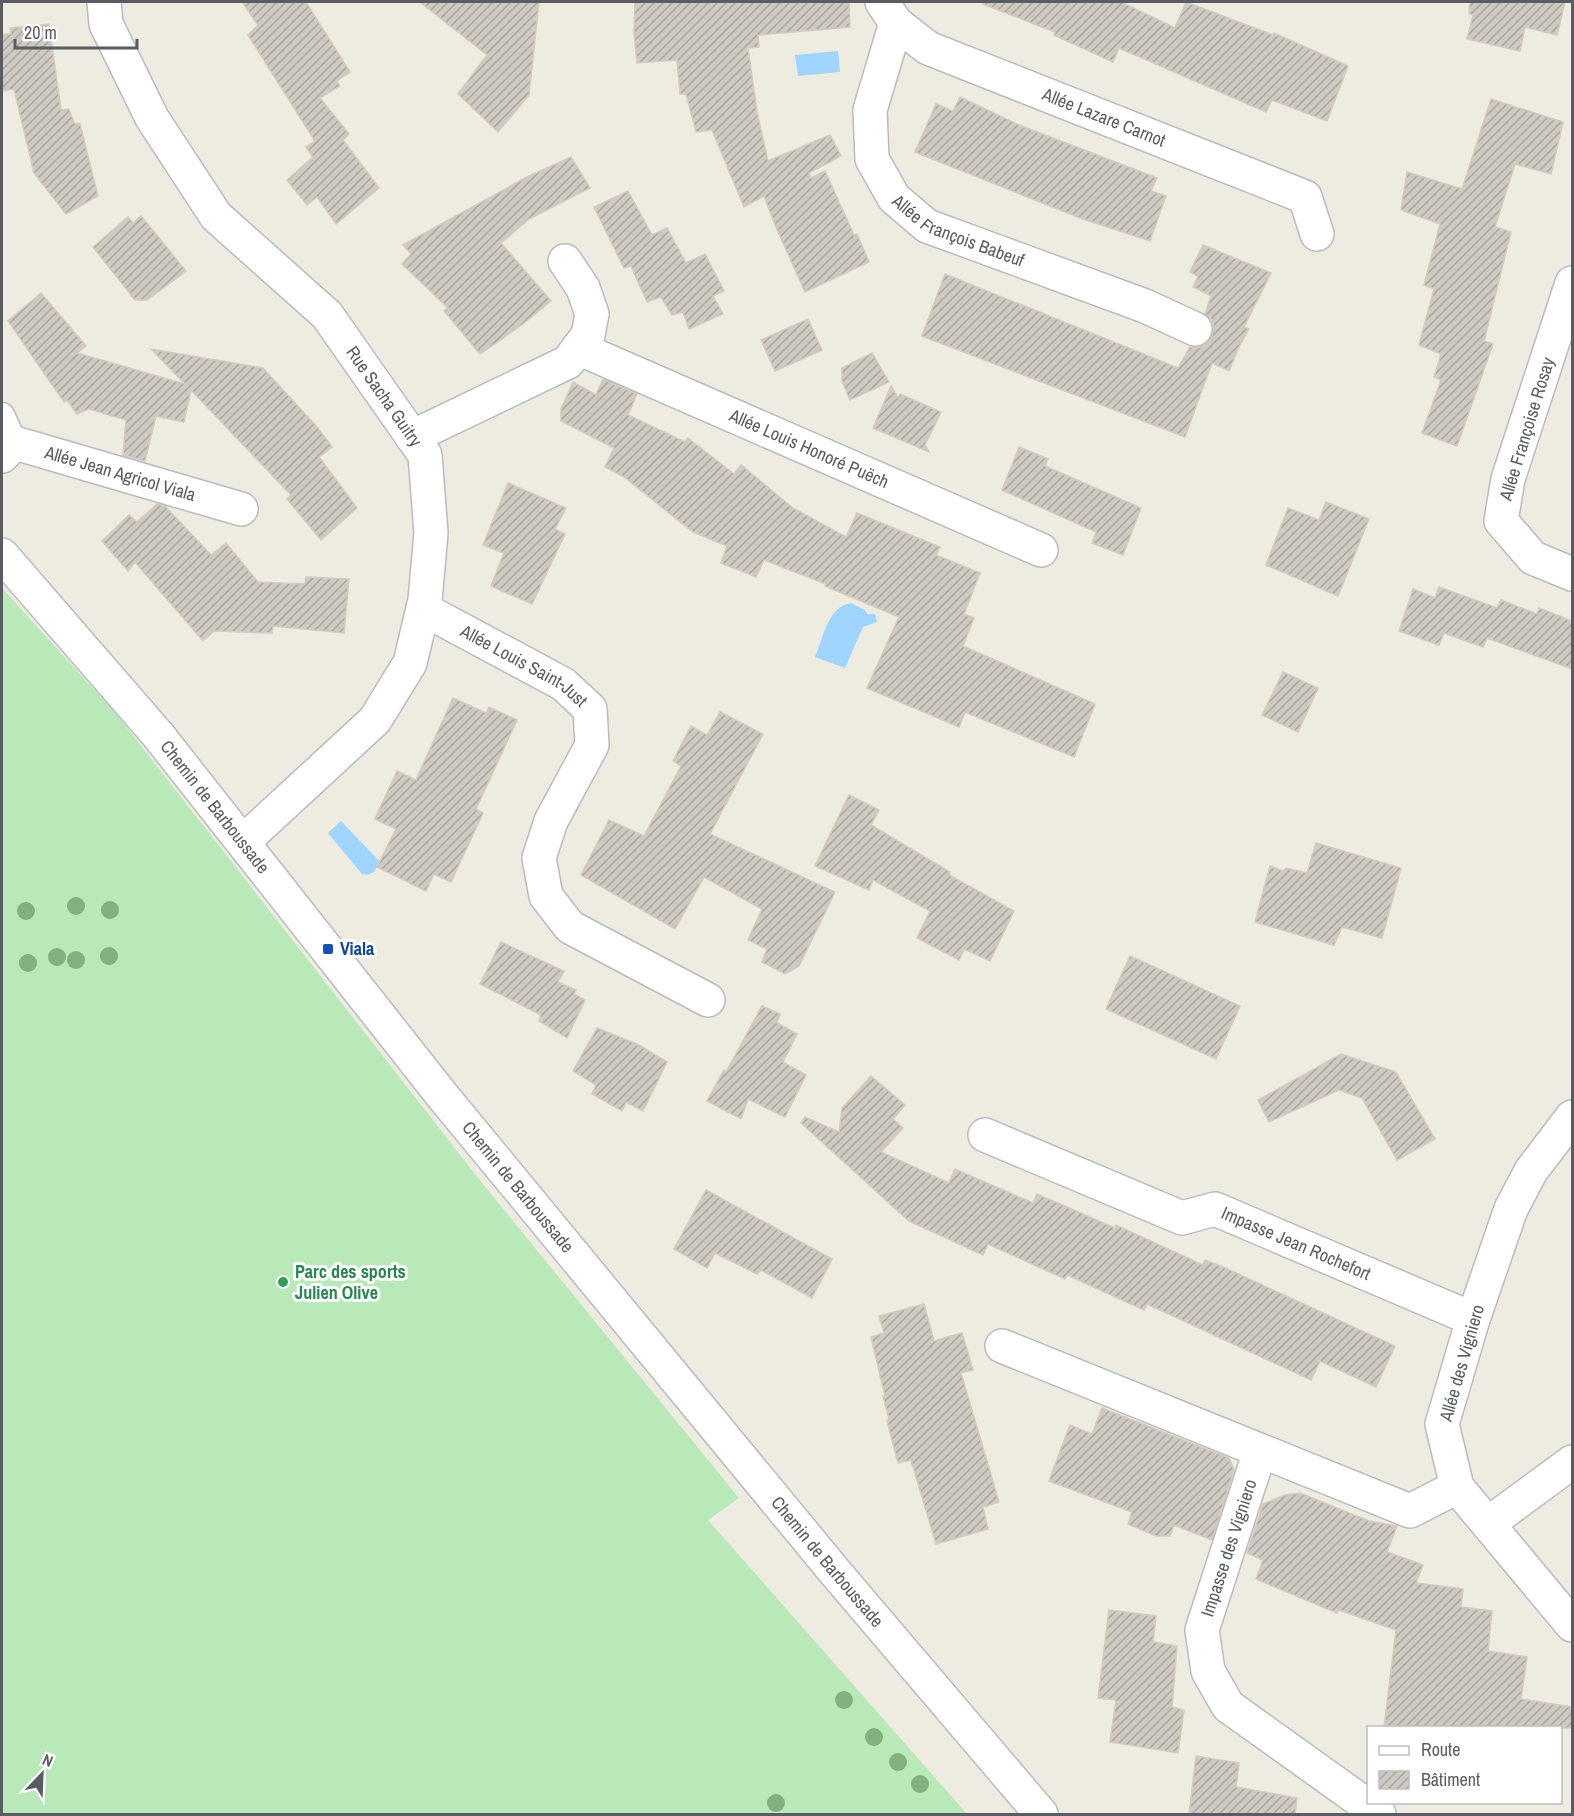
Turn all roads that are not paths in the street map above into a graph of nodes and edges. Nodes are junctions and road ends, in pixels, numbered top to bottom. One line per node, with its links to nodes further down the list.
1 (104, 2): 8 (street, Rue Sacha Guitry)
2 (889, 12): 3 (street, Allée Lazare Carnot); 6 (street, Allée François Babeuf)
3 (1317, 234)
4 (565, 261): 7 (street)
5 (1572, 284): 13 (street, Allée Françoise Rosay)
6 (1195, 329)
7 (578, 348): 8 (street); 11 (street, Allée Louis Honoré Puëch)
8 (412, 437): 14 (street, Rue Sacha Guitry)
9 (6, 438): 10 (street, Allée Jean Agricol Viala)
10 (241, 509)
11 (1041, 550)
12 (2, 555): 15 (street, Chemin de Barboussade)
13 (1572, 574)
14 (423, 609): 15 (street, Rue Sacha Guitry); 16 (street, Allée Louis Saint-Just)
15 (243, 842): 26 (street, Chemin de Barboussade)
16 (708, 1000)
17 (1572, 1117): 19 (street, Allée des Vigniero)
18 (985, 1135): 19 (street, Impasse Jean Rochefort)
19 (1473, 1319): 23 (street, Allée des Vigniero)
20 (1002, 1346): 21 (street)
21 (1260, 1451): 23 (street); 27 (street, Impasse des Vigniero)
22 (1572, 1462): 24 (street)
23 (1457, 1487): 24 (street, Allée des Vigniero)
24 (1489, 1523): 25 (street, Allée des Vigniero)
25 (1572, 1625)
26 (1041, 1815)
27 (1379, 1815)

